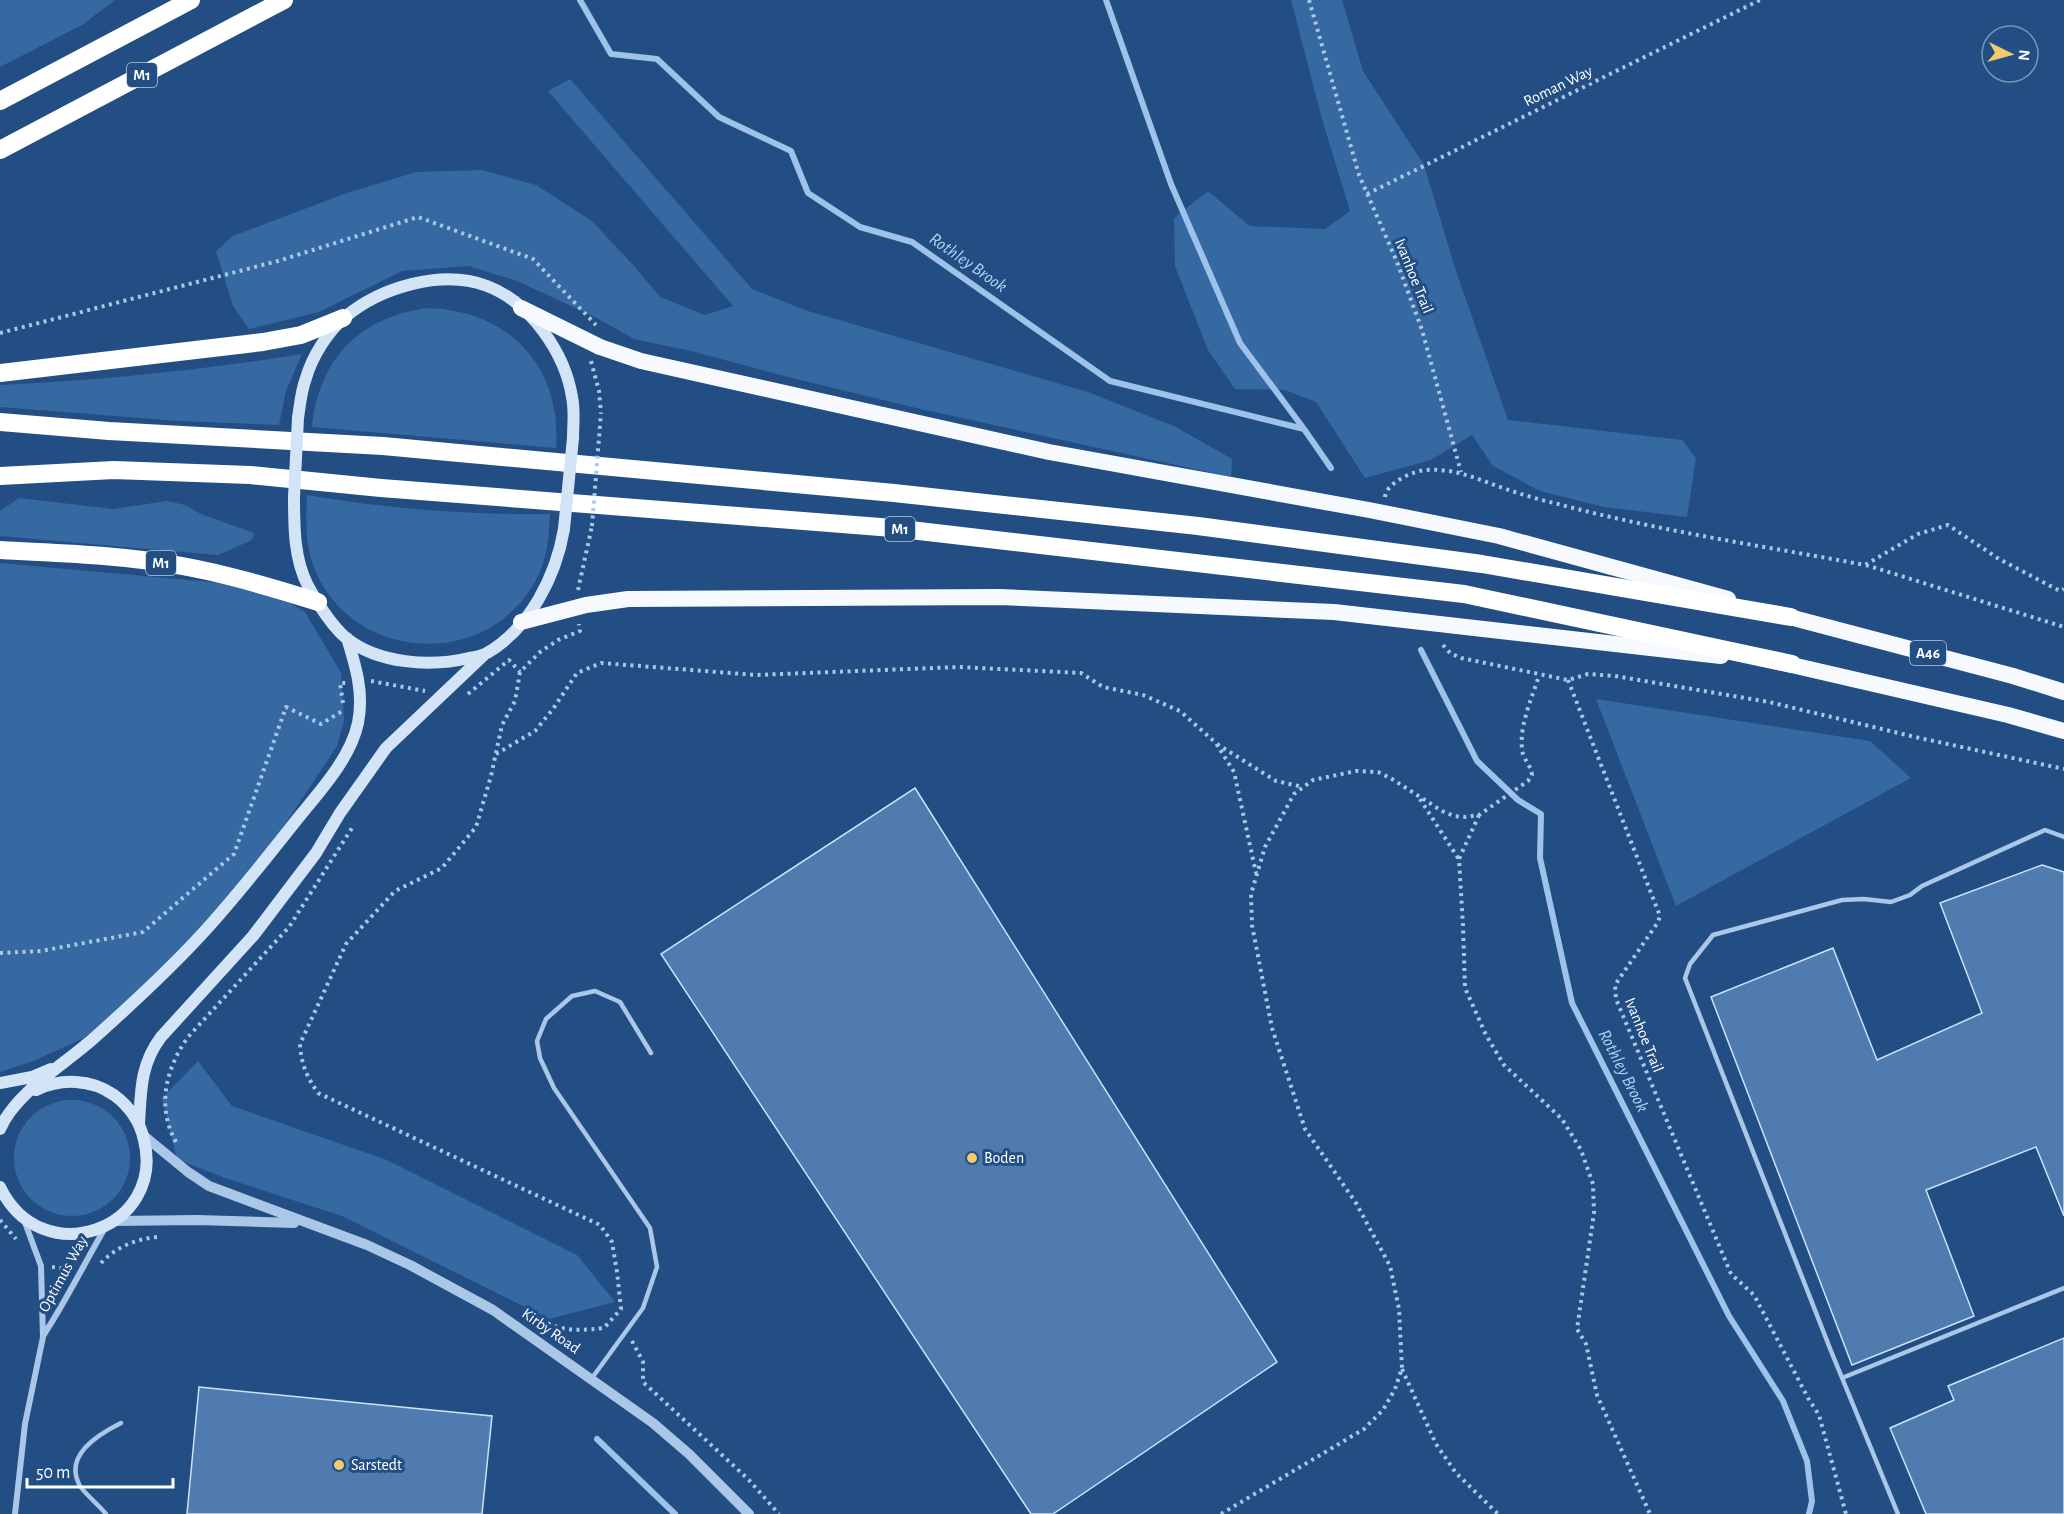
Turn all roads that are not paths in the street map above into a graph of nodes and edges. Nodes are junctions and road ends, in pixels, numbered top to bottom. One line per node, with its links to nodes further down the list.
1 (191, 0): 3 (highway)
2 (284, 0): 4 (highway, M1)
3 (0, 101)
4 (0, 150)
5 (521, 309): 6 (main road); 12 (highway); 13 (main road, bridge)
6 (343, 318): 7 (highway); 11 (main road, bridge)
7 (0, 373)
8 (0, 422): 12 (highway, M1)
9 (0, 476): 16 (highway, M1)
10 (0, 550): 11 (highway, M1)
11 (318, 602): 14 (main road)
12 (1791, 617): 17 (highway, A46)
13 (521, 622): 15 (main road); 16 (highway)
14 (347, 638): 15 (main road); 21 (main road)
15 (485, 654): 26 (main road)
16 (1792, 664): 18 (highway)
17 (2064, 692)
18 (2064, 731)
19 (2064, 837): 35 (lane)
20 (651, 1053): 34 (lane)
21 (57, 1066): 22 (main road); 23 (main road)
22 (0, 1083)
23 (21, 1101): 24 (main road); 25 (main road); 26 (main road)
24 (0, 1107)
25 (0, 1129)
26 (141, 1130): 30 (main road); 31 (street, Kirby Road)
27 (0, 1187): 28 (main road)
28 (5, 1201): 29 (main road)
29 (23, 1218): 30 (main road); 33 (street, Optimus Way)
30 (110, 1223): 31 (street, Kirby Road); 33 (street, Optimus Way)
31 (303, 1223): 34 (street, Kirby Road)
32 (2064, 1288): 35 (lane)
33 (43, 1337): 37 (street, Optimus Way)
34 (592, 1378): 39 (street, Kirby Road)
35 (1842, 1378): 40 (lane)
36 (121, 1423): 38 (lane)
37 (15, 1514)
38 (106, 1514)
39 (749, 1514)
40 (1898, 1514)

